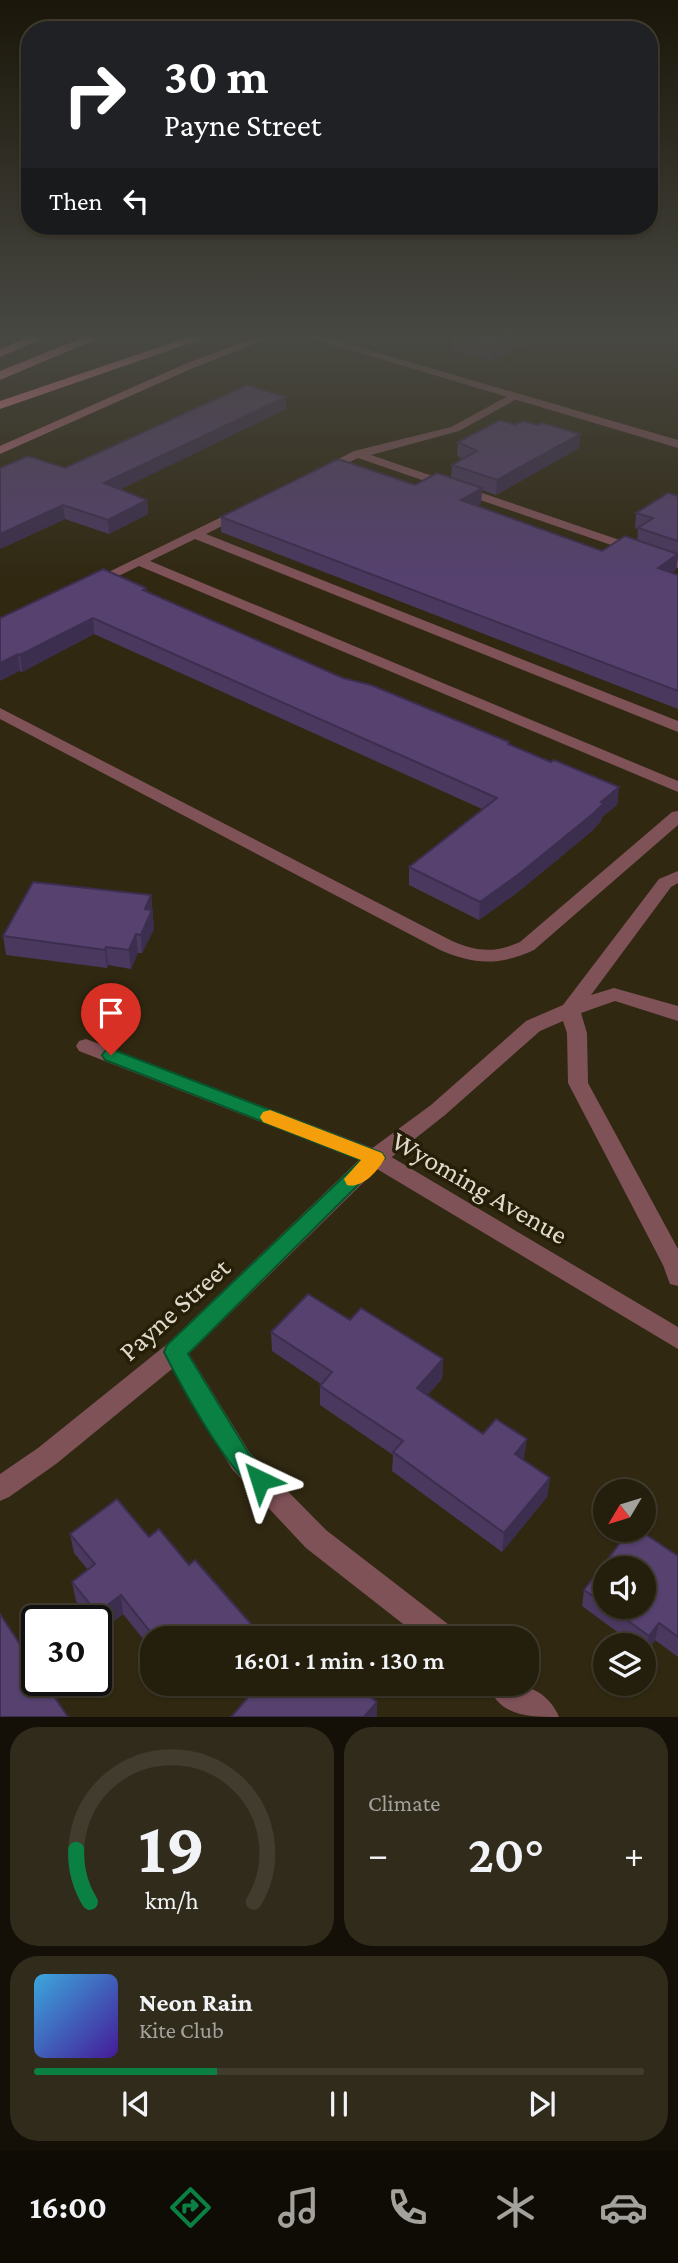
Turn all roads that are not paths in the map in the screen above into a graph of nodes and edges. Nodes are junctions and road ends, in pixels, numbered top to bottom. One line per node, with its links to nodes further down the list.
1 (71, 418): 5 (street)
2 (476, 418): 6 (street)
3 (589, 418): 4 (street)
4 (678, 444)
5 (0, 450)
6 (358, 454): 7 (street); 11 (street)
7 (305, 479)
8 (256, 504): 9 (street)
9 (195, 534): 10 (street); 14 (street)
10 (139, 561): 12 (street); 15 (street)
11 (678, 564)
12 (76, 591)
13 (0, 713): 16 (street)
14 (678, 727)
15 (678, 787)
16 (678, 816)
17 (678, 876): 18 (street)
18 (570, 1010): 19 (street, Payne Street); 21 (street, Payne Street); 22 (street)
19 (678, 1014)
20 (86, 1046): 21 (street, Wyoming Avenue)
21 (375, 1158): 23 (street, Wyoming Avenue); 24 (street, Payne Street)
22 (678, 1277)
23 (678, 1339)
24 (175, 1352): 25 (street, Payne Street); 26 (street)
25 (0, 1489)
26 (428, 1626)
27 (517, 1696): 28 (street)
28 (544, 1717)

